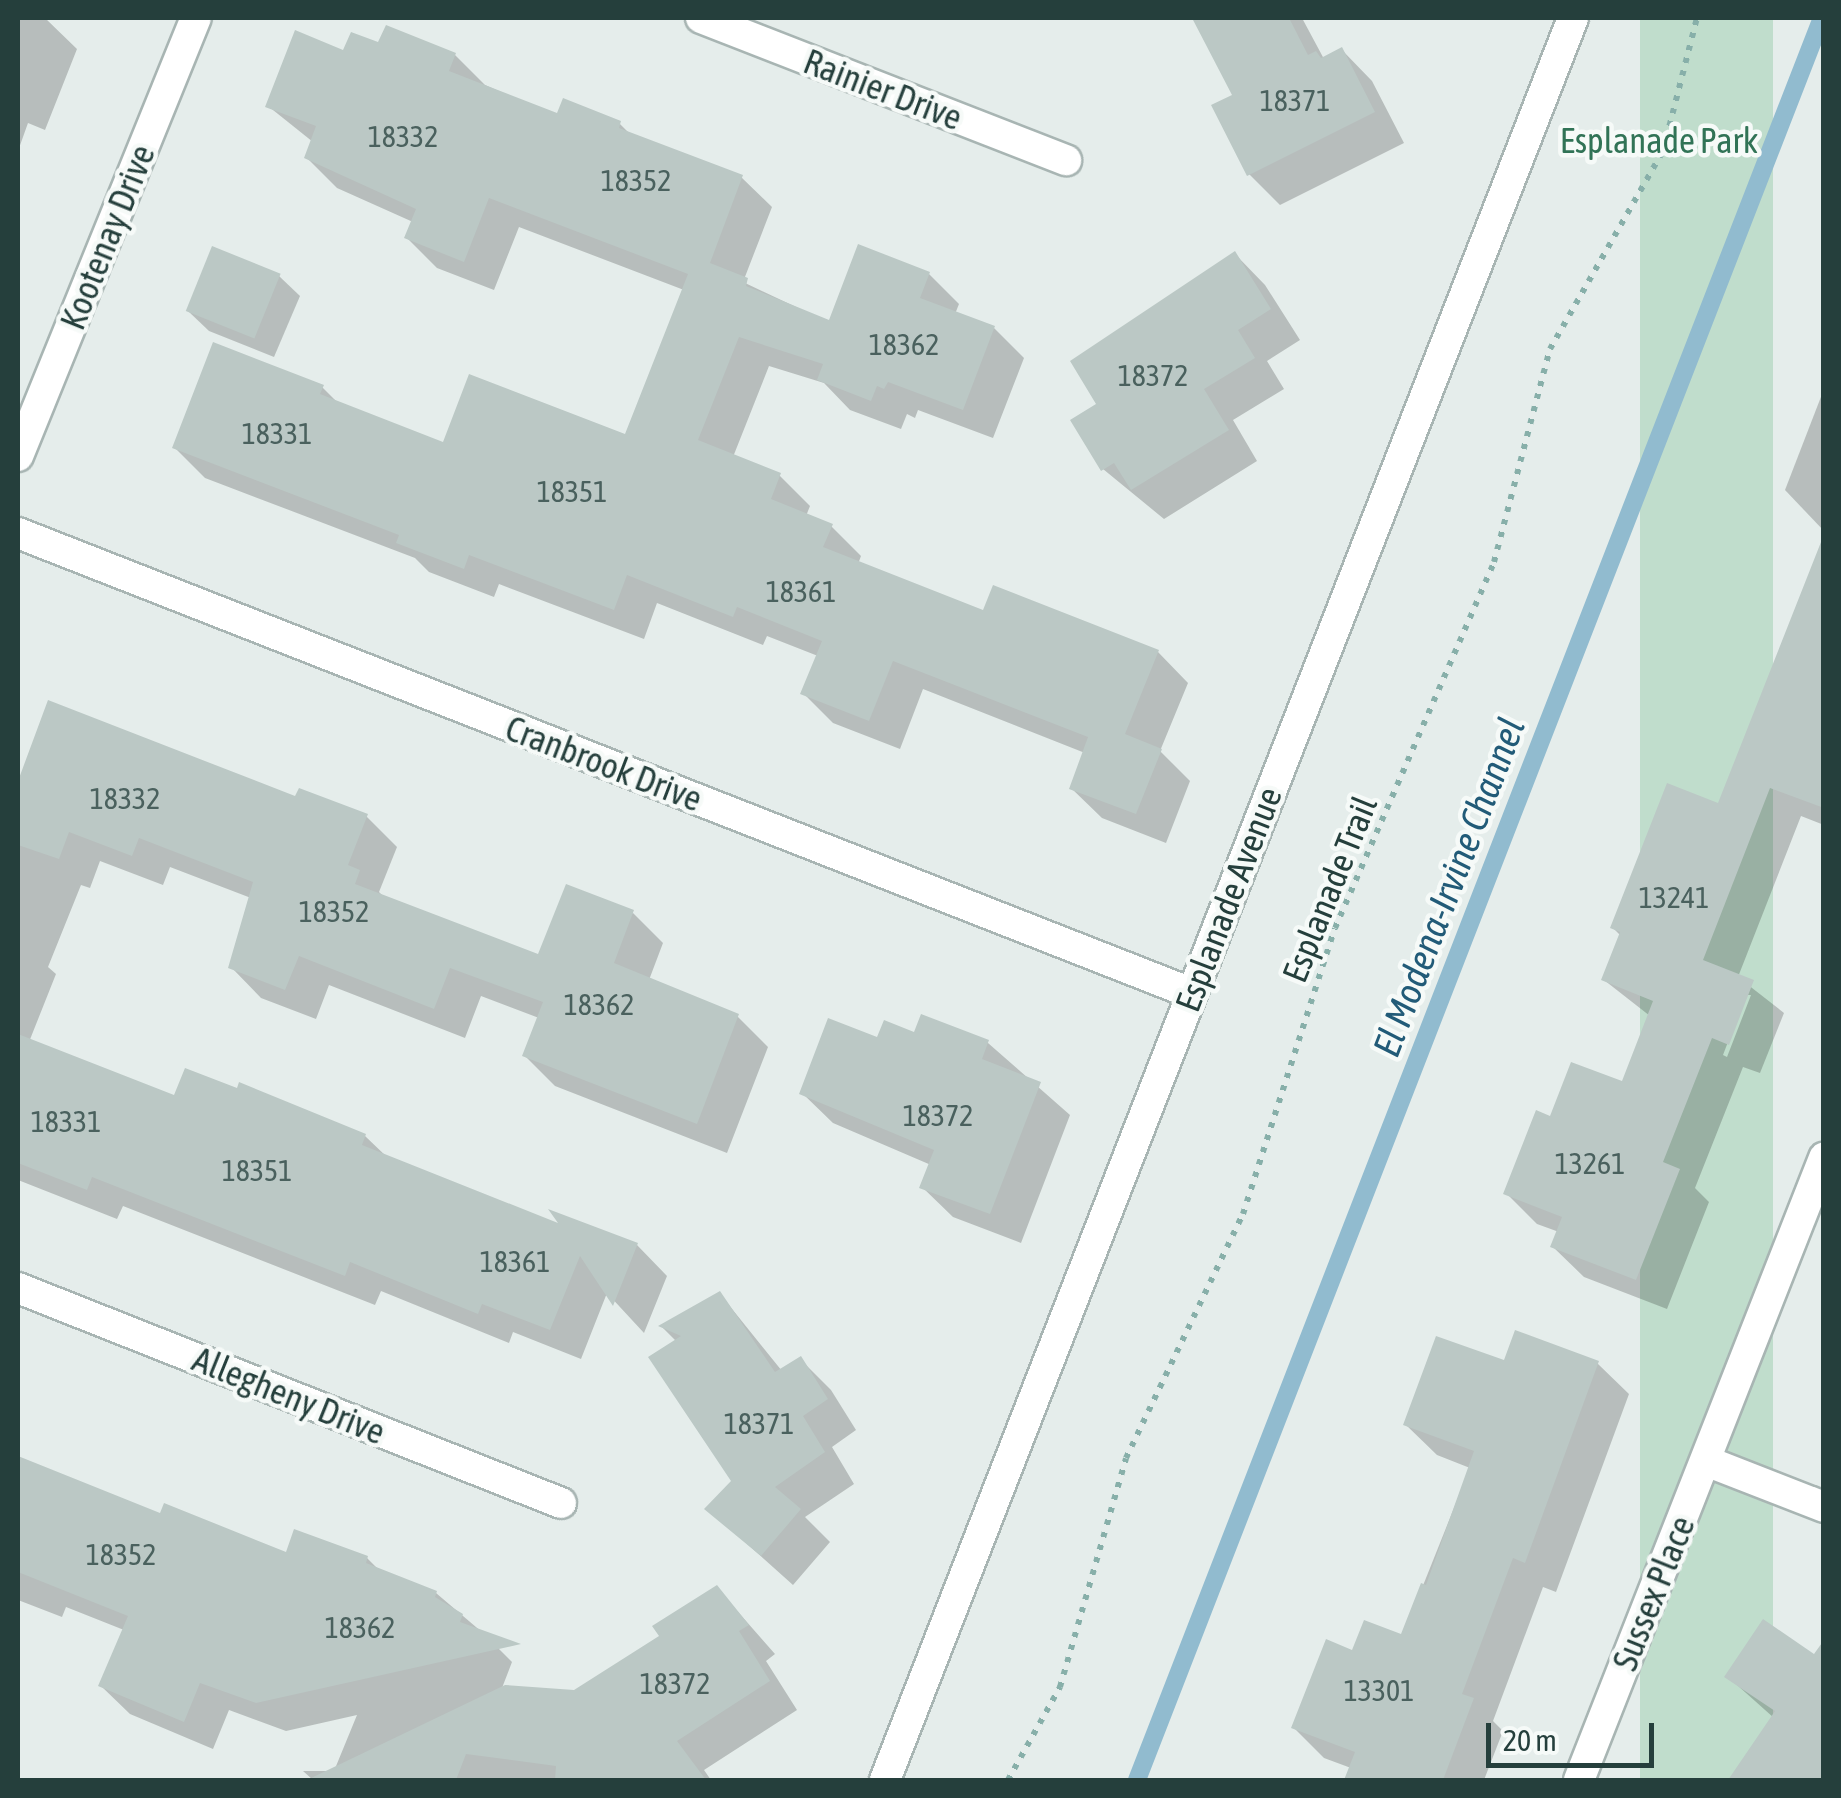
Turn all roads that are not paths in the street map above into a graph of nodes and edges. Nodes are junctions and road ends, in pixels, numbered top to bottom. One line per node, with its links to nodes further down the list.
1 (196, 18): 5 (street, Kootenay Drive)
2 (701, 18): 4 (street, Rainier Drive)
3 (1574, 18): 7 (street, Esplanade Avenue)
4 (1066, 160)
5 (18, 456)
6 (18, 533): 7 (street, Cranbrook Drive)
7 (1191, 993): 13 (street, Esplanade Avenue)
8 (1824, 1158): 10 (street, Sussex Place)
9 (18, 1288): 11 (street, Allegheny Drive)
10 (1706, 1461): 12 (street); 14 (street, Sussex Place)
11 (561, 1503)
12 (1824, 1506)
13 (884, 1780)
14 (1579, 1780)

